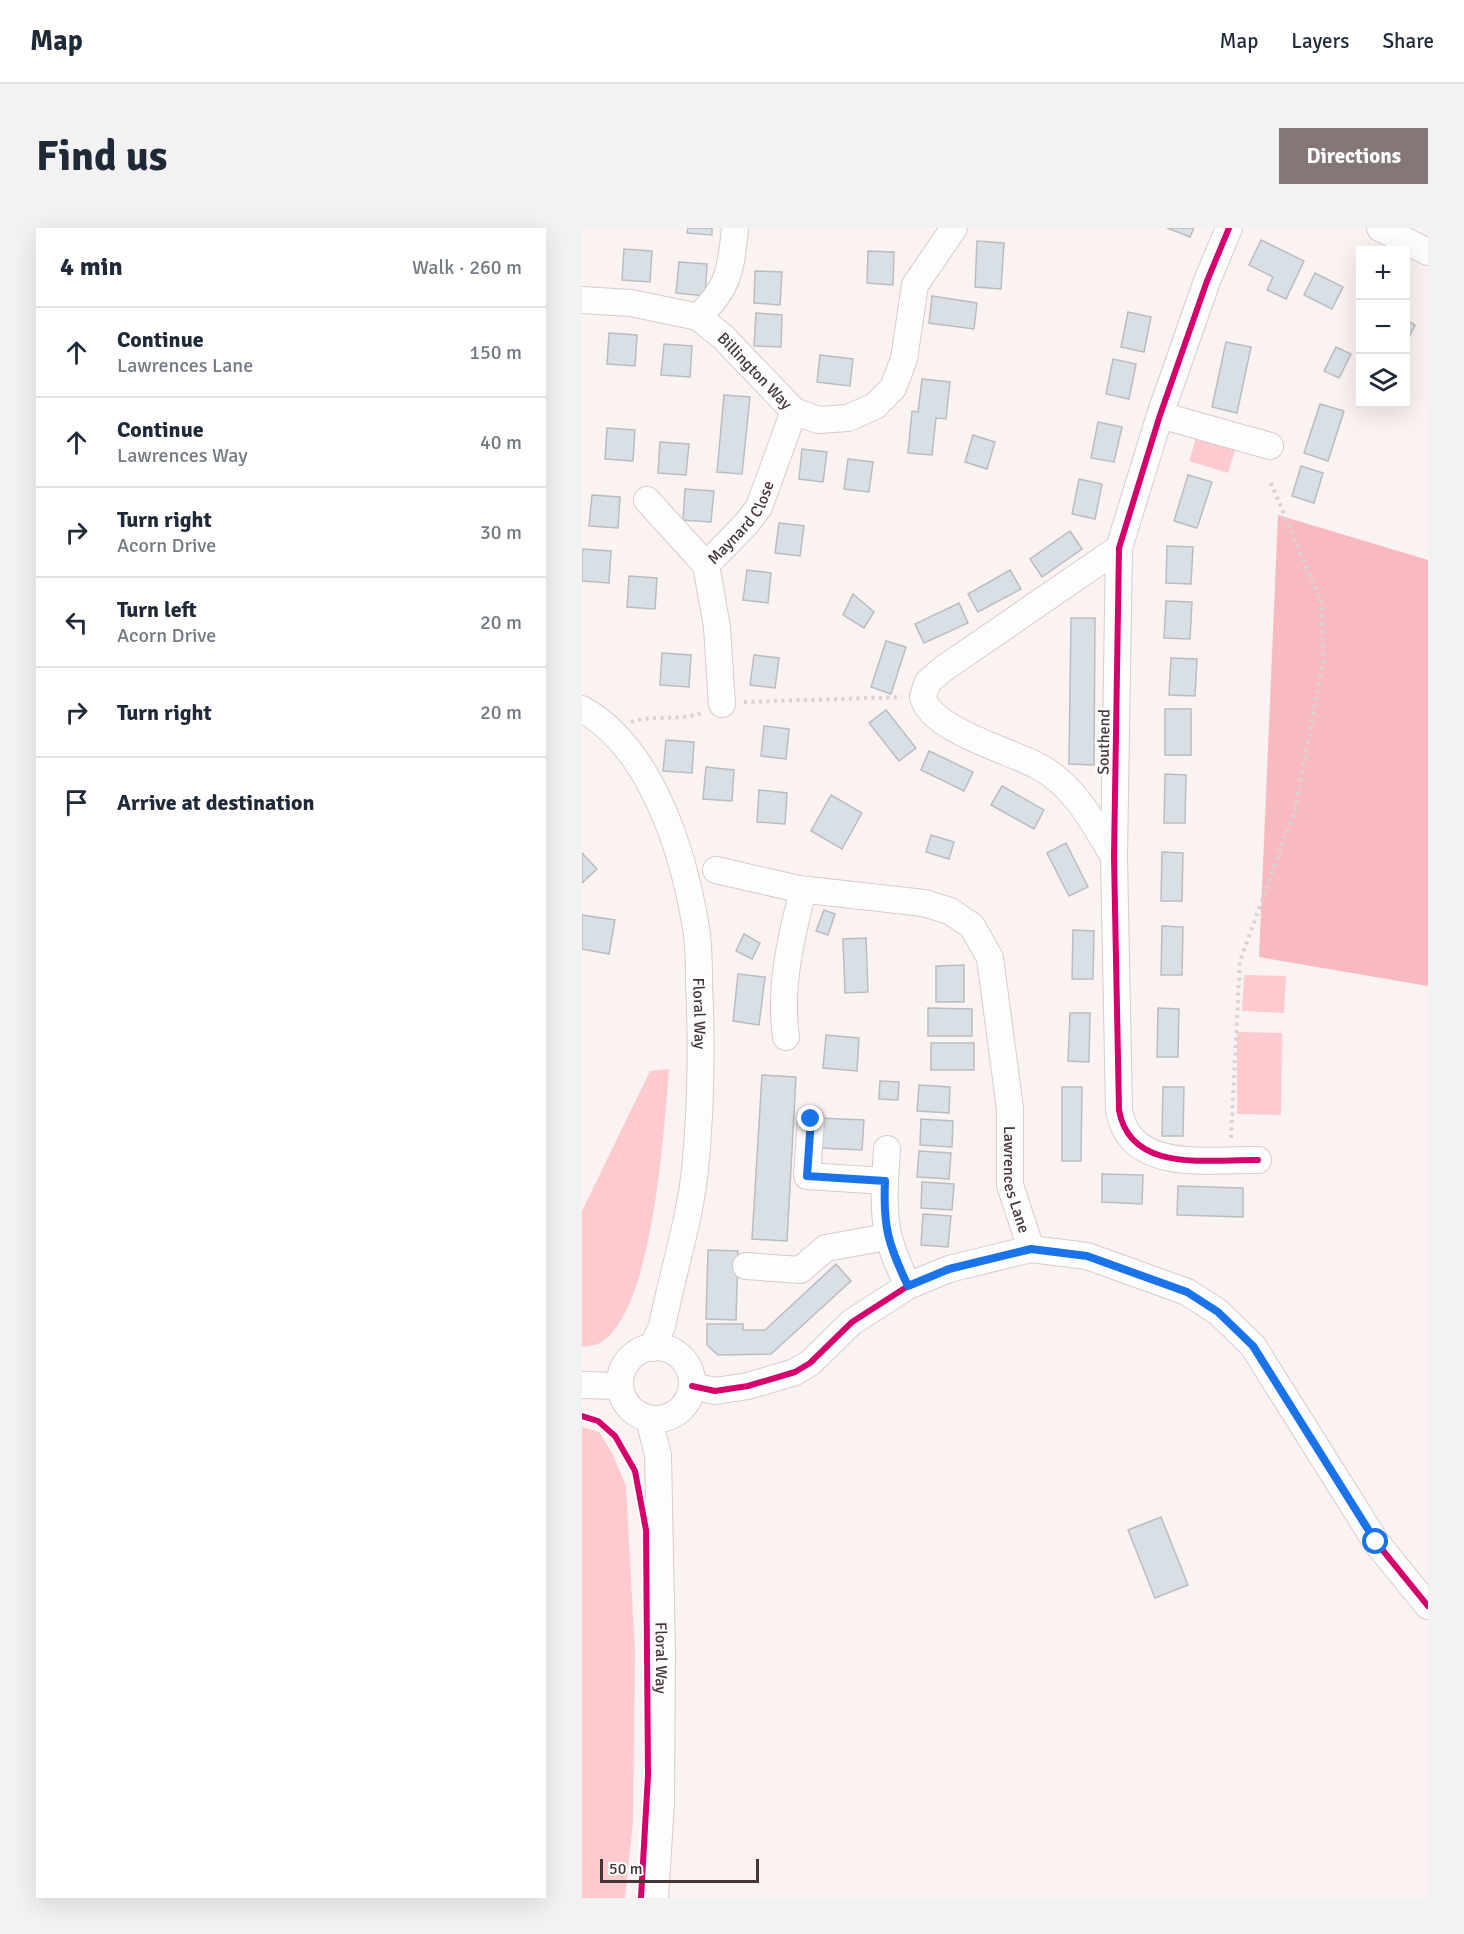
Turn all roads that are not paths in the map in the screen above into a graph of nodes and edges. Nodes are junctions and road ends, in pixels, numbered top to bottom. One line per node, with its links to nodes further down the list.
1 (735, 228): 7 (street)
2 (954, 228): 8 (street, Billington Way)
3 (1229, 228): 9 (street, Southend)
4 (1380, 228): 5 (street)
5 (1428, 252)
6 (582, 300): 7 (street, Billington Way)
7 (698, 317): 8 (street, Billington Way)
8 (794, 411): 13 (street, Maynard Close)
9 (1160, 415): 10 (street); 12 (street, Southend)
10 (1270, 446)
11 (647, 500): 13 (street)
12 (1119, 548): 16 (street, Southend); 16 (street)
13 (706, 565): 14 (street, Maynard Close)
14 (722, 704)
15 (592, 715): 28 (street, Floral Way)
16 (1114, 857): 22 (street, Southend)
17 (716, 870): 18 (street, Lawrences Lane)
18 (803, 890): 19 (street); 25 (street, Lawrences Lane)
19 (786, 1037)
20 (811, 1119): 23 (street)
21 (887, 1149): 23 (street)
22 (1258, 1160)
23 (885, 1181): 24 (street)
24 (886, 1237): 26 (street); 27 (street)
25 (1031, 1249): 27 (street); 33 (street, Lawrences Lane)
26 (746, 1266)
27 (908, 1286): 31 (street)
28 (652, 1347): 30 (street); 31 (street)
29 (582, 1385): 30 (street)
30 (621, 1386): 32 (street)
31 (693, 1386): 32 (street)
32 (649, 1419): 34 (street, Floral Way)
33 (1428, 1606)
34 (655, 1898)

